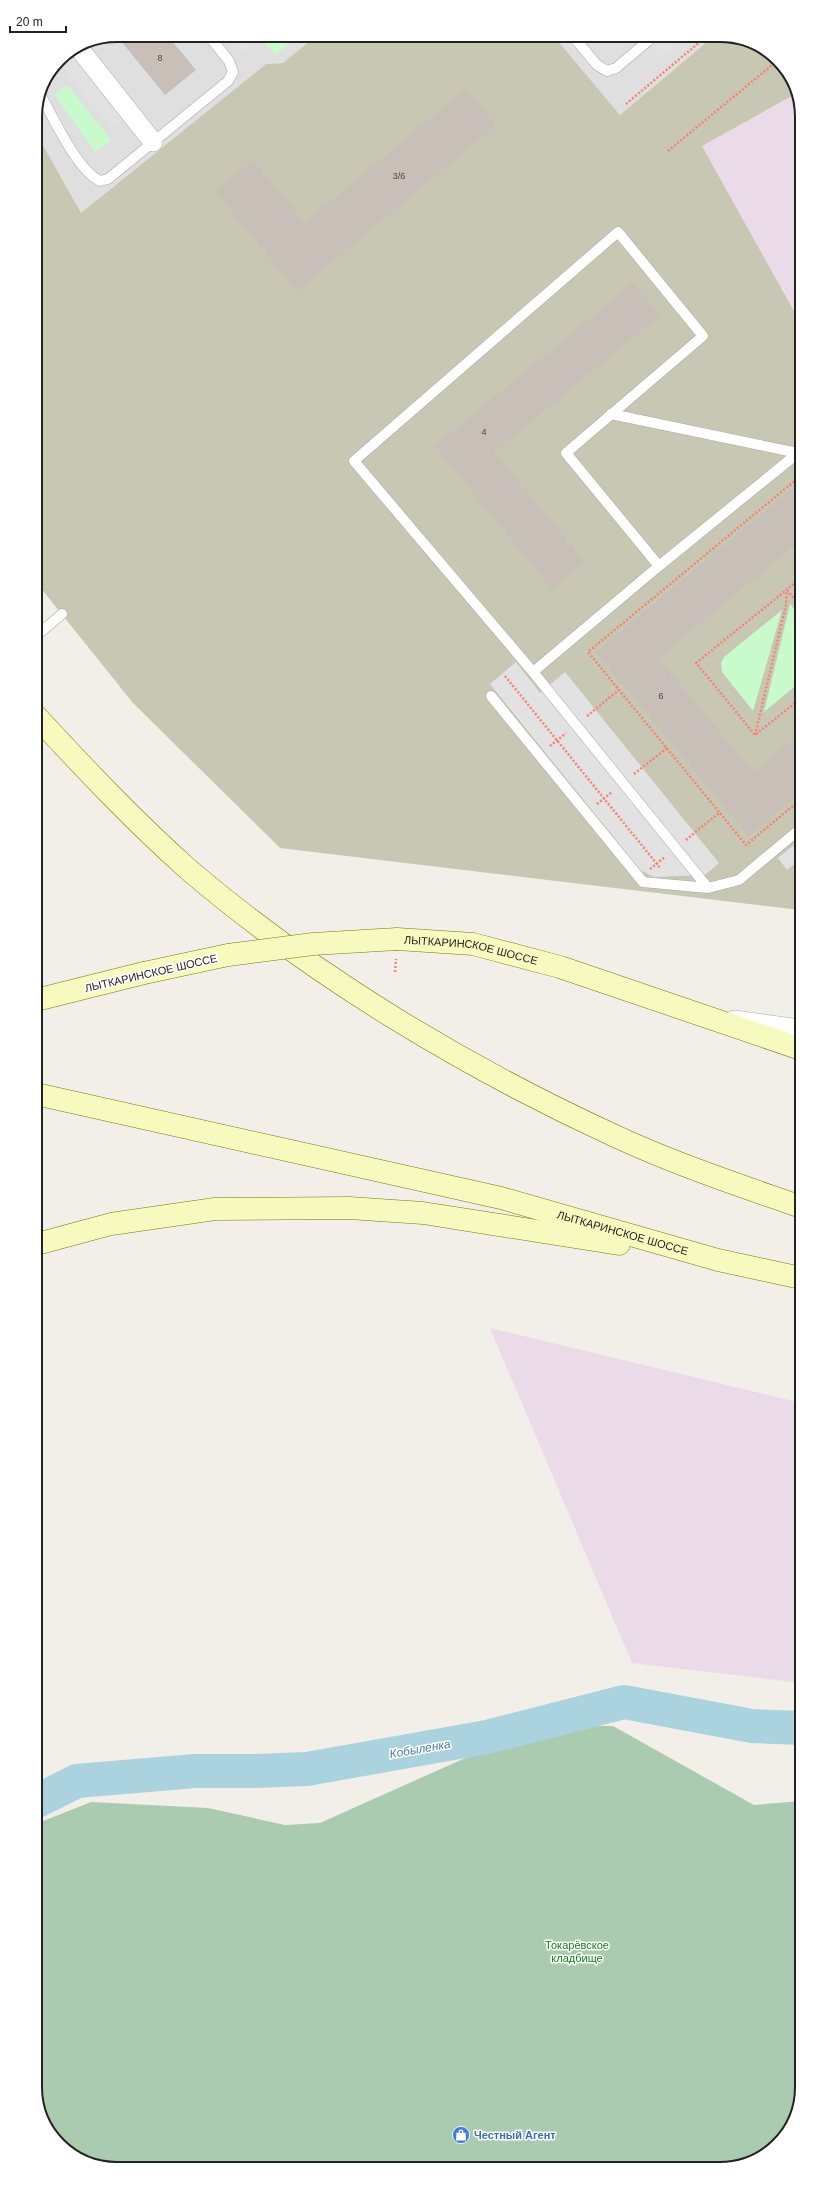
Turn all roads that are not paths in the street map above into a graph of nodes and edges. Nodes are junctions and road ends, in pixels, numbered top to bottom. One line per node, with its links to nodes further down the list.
1 (214, 42): 6 (lane)
2 (578, 42): 3 (lane)
3 (648, 42)
4 (81, 51): 6 (street)
5 (44, 101): 6 (lane)
6 (153, 142)
7 (611, 414): 8 (lane); 10 (lane); 13 (lane)
8 (795, 453)
9 (795, 457): 10 (lane)
10 (659, 566): 13 (lane)
11 (62, 614): 12 (lane)
12 (42, 631)
13 (533, 672): 17 (lane)
14 (491, 696): 17 (lane)
15 (42, 723): 23 (main road)
16 (795, 833): 17 (lane)
17 (708, 888)
18 (42, 998): 19 (main road, ЛЫТКАРИНСКОЕ ШОССЕ, bridge)
19 (706, 1016): 20 (street); 21 (main road, ЛЫТКАРИНСКОЕ ШОССЕ)
20 (795, 1028)
21 (795, 1048)
22 (42, 1095): 25 (main road, ЛЫТКАРИНСКОЕ ШОССЕ)
23 (795, 1205)
24 (42, 1243): 25 (main road, ЛЫТКАРИНСКОЕ ШОССЕ)
25 (718, 1260): 26 (main road, ЛЫТКАРИНСКОЕ ШОССЕ)
26 (795, 1277)

